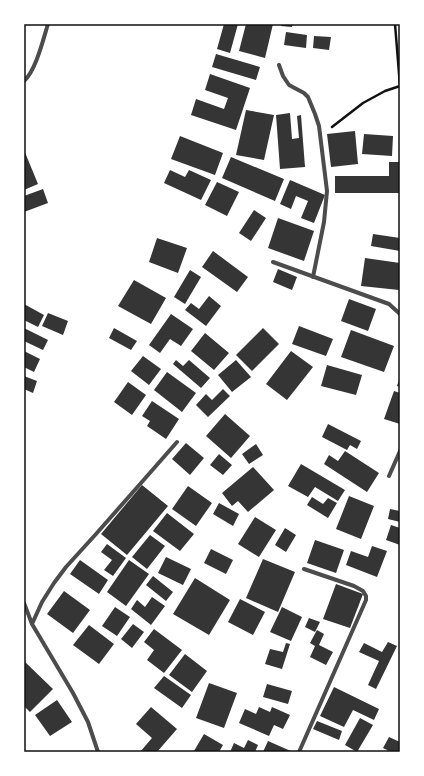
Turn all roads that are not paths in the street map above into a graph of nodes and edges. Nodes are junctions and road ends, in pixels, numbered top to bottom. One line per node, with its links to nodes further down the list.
1 (48, 24): 3 (street)
2 (279, 65): 5 (street)
3 (24, 81)
4 (273, 262): 5 (street)
5 (313, 277): 6 (street)
6 (400, 314)
7 (177, 442): 12 (street)
8 (400, 451): 9 (street)
9 (389, 476)
10 (304, 569): 14 (street)
11 (24, 603): 12 (street)
12 (32, 624): 13 (street)
13 (98, 752)
14 (299, 752)

